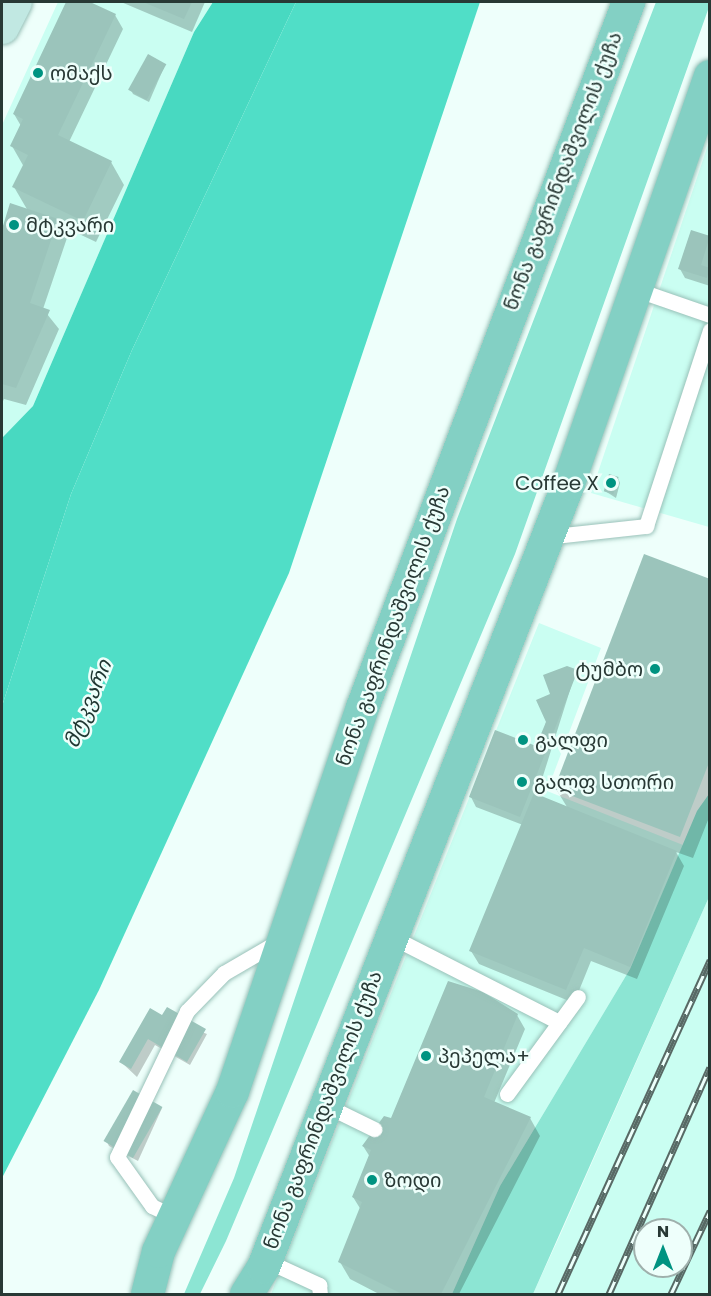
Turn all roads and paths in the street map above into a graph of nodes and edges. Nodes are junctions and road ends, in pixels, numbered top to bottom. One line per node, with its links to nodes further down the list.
1 (15, 2): 3 (main road)
2 (628, 2): 11 (main road, ნონა გაფრინდაშვილის ქუჩა)
3 (2, 27)
4 (710, 76): 5 (main road, ნონა გაფრინდაშვილის ქუჩა)
5 (700, 132): 6 (main road, ნონა გაფრინდაშვილის ქუჩა)
6 (635, 289): 7 (lane); 9 (main road, ნონა გაფრინდაშვილის ქუჩა)
7 (710, 315)
8 (710, 330): 9 (lane)
9 (546, 537): 10 (main road, ნონა გაფრინდაშვილის ქუჩა)
10 (390, 936): 13 (lane); 15 (main road, ნონა გაფრინდაშვილის ქუჩა)
11 (282, 939): 17 (main road, ნონა გაფრინდაშვილის ქუჩა); 17 (lane)
12 (578, 997): 13 (lane)
13 (559, 1022): 14 (lane)
14 (507, 1094)
15 (325, 1105): 16 (lane); 19 (main road, ნონა გაფრინდაშვილის ქუჩა)
16 (374, 1129)
17 (173, 1216): 18 (main road, ნონა გაფრინდაშვილის ქუჩა)
18 (158, 1251): 20 (main road, ნონა გაფრინდაშვილის ქუჩა); 21 (main road, ნონა გაფრინდაშვილის ქუჩა)
19 (261, 1274): 22 (main road, ნონა გაფრინდაშვილის ქუჩა); 23 (lane)
20 (127, 1294)
21 (147, 1294)
22 (246, 1294)
23 (320, 1294)

